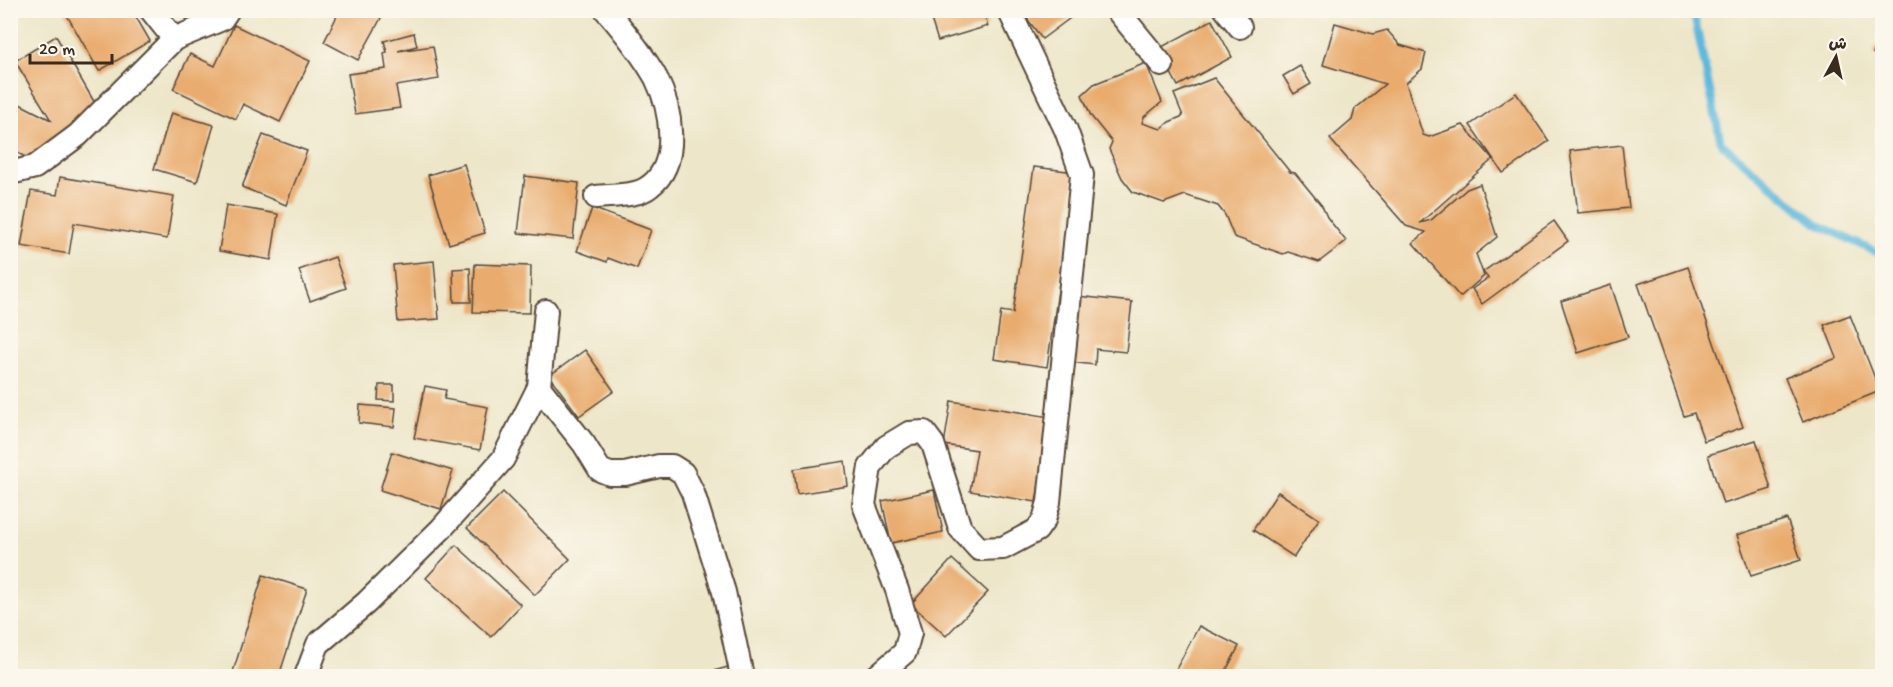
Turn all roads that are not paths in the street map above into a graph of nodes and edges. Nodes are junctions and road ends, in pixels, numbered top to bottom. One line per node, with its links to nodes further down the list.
1 (151, 10): 6 (street)
2 (228, 10): 6 (street)
3 (606, 10): 9 (street)
4 (1010, 10): 14 (street)
5 (1117, 10): 7 (street)
6 (174, 39): 8 (street)
7 (1162, 65)
8 (10, 173)
9 (596, 197)
10 (546, 311): 11 (street)
11 (539, 387): 12 (street); 13 (street)
12 (306, 676)
13 (742, 676)
14 (877, 676)

